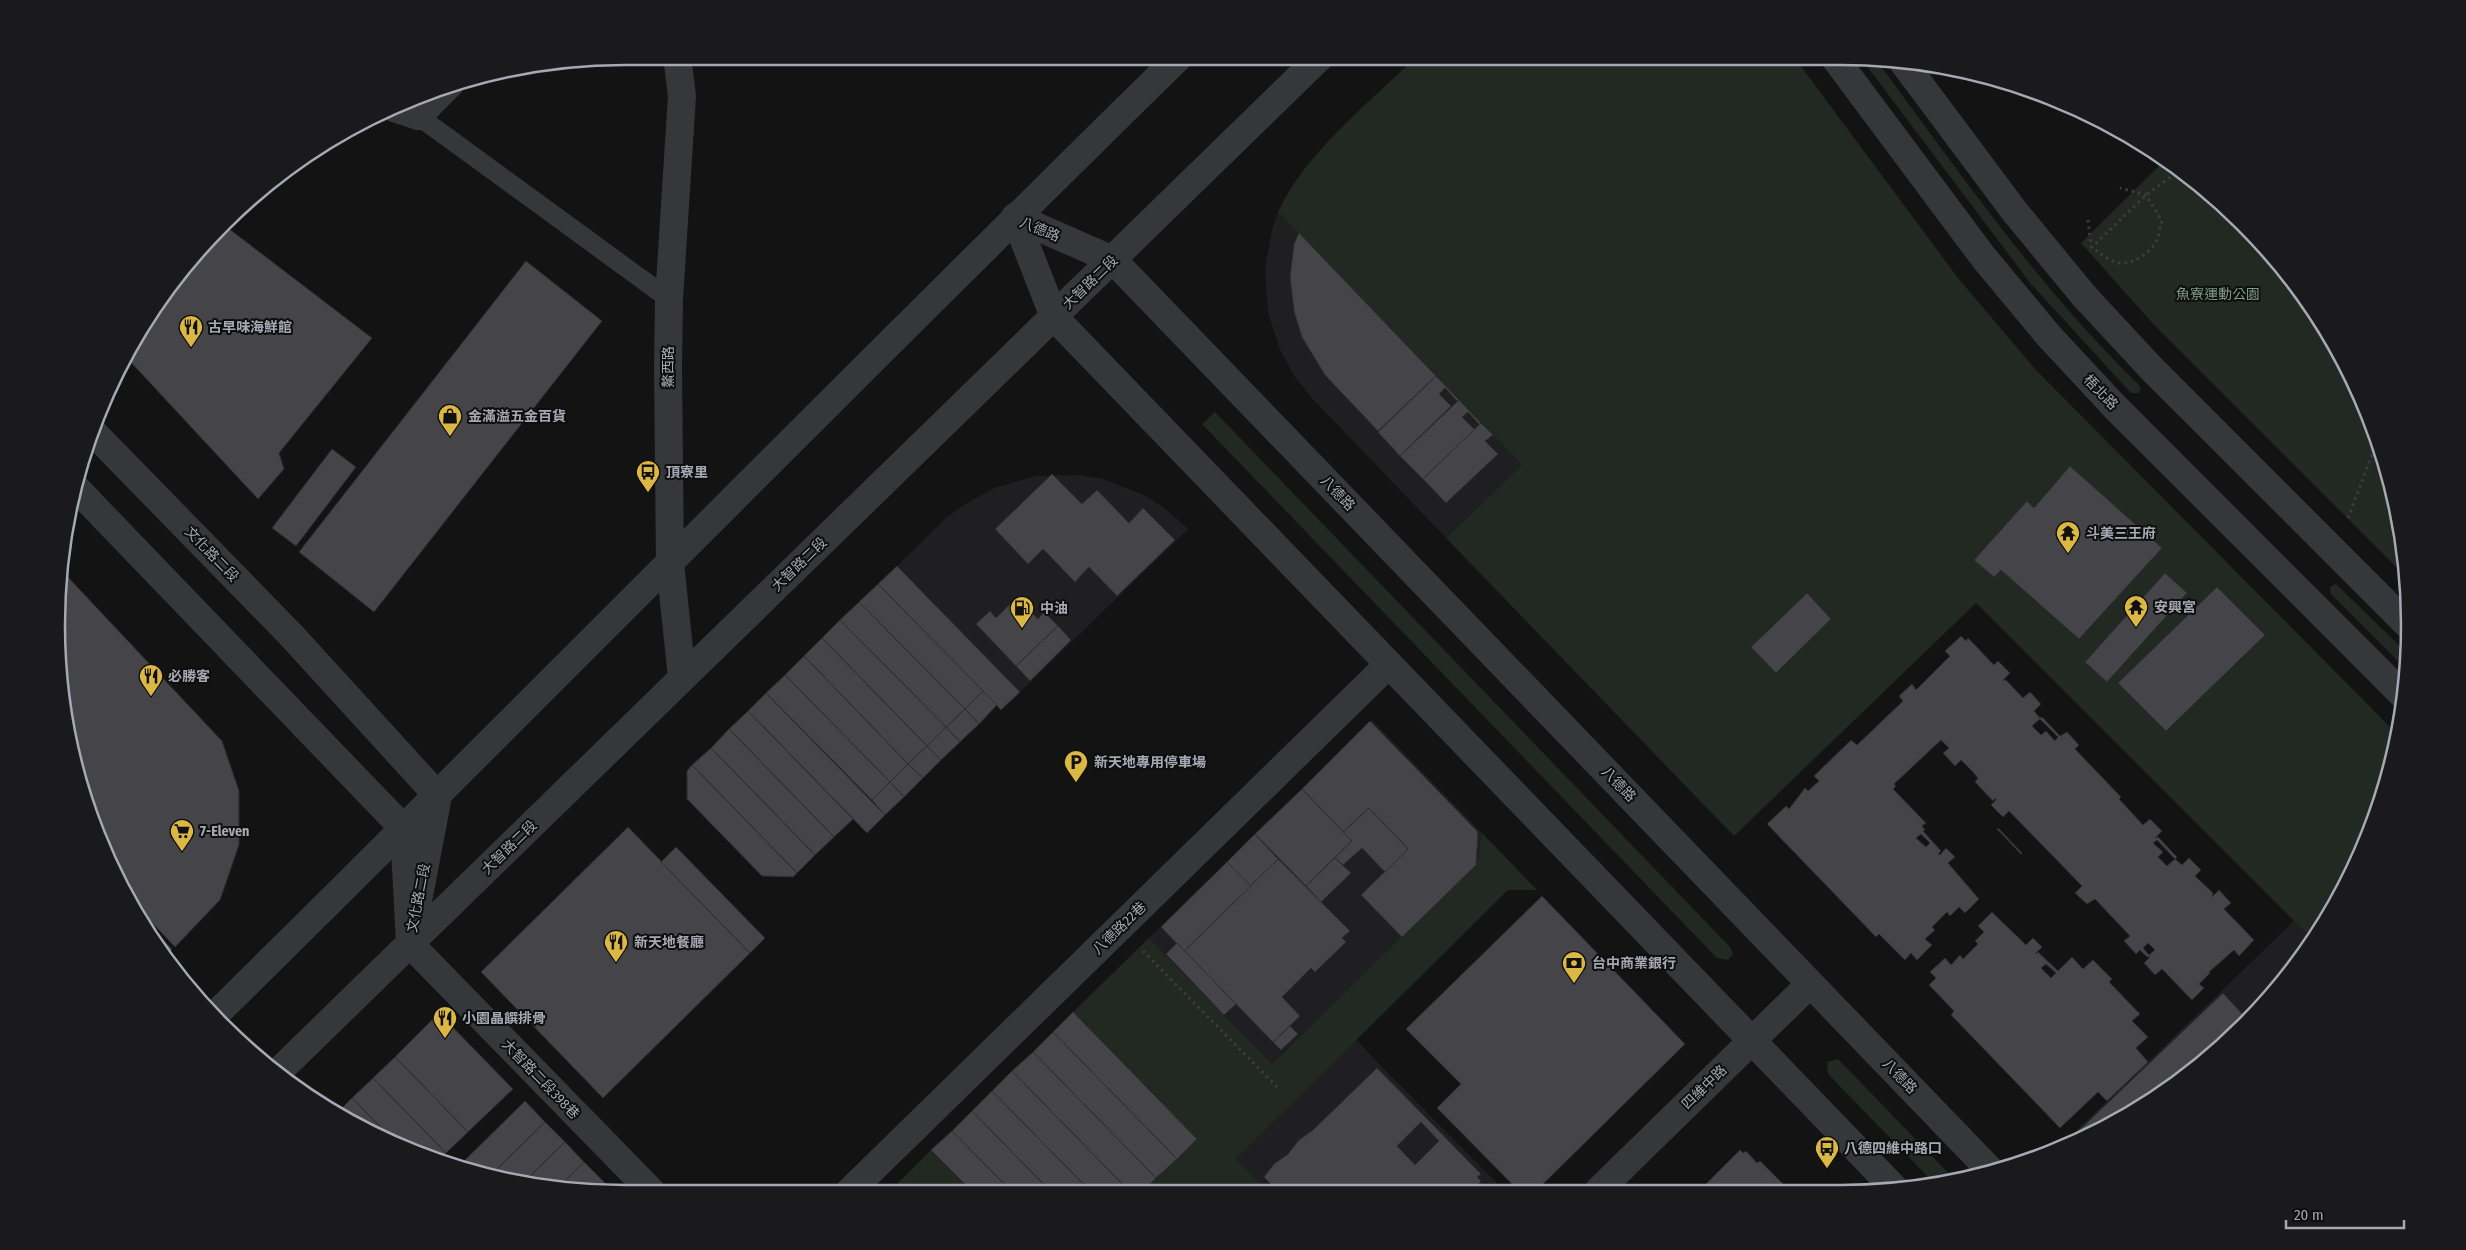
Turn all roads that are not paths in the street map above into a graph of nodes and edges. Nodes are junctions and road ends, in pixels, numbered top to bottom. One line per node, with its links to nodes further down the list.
1 (678, 65): 9 (street, 鰲西路)
2 (1171, 65): 7 (street)
3 (1312, 65): 8 (street, 大智路二段)
4 (1840, 65): 17 (street, 梧北路)
5 (1909, 69): 14 (street)
6 (406, 112): 9 (lane)
7 (1015, 217): 8 (street, 八德路); 10 (street, 八德路); 13 (street)
8 (1113, 260): 10 (street, 大智路二段); 21 (street, 八德路)
9 (669, 298): 13 (street, 鰲西路)
10 (1054, 317): 15 (street, 八德路); 16 (street, 大智路二段)
11 (98, 437): 18 (street, 文化路二段)
12 (81, 493): 19 (street)
13 (670, 563): 16 (street, 鰲西路); 18 (street)
14 (2401, 618)
15 (1389, 664): 23 (street, 八德路); 28 (street, 八德路22巷)
16 (682, 678): 20 (street, 大智路二段)
17 (2397, 689)
18 (438, 796): 19 (street); 20 (street, 文化路二段)
19 (404, 829): 20 (street, 文化路二段); 22 (street)
20 (410, 944): 24 (street, 大智路二段); 27 (street, 大智路二段398巷)
21 (1810, 984): 23 (street, 四維中路); 25 (street, 八德路)
22 (219, 1011)
23 (1752, 1041): 26 (street, 八德路); 29 (street, 四維中路)
24 (282, 1068)
25 (1986, 1166)
26 (1889, 1183)
27 (645, 1185)
28 (856, 1185)
29 (1604, 1185)

